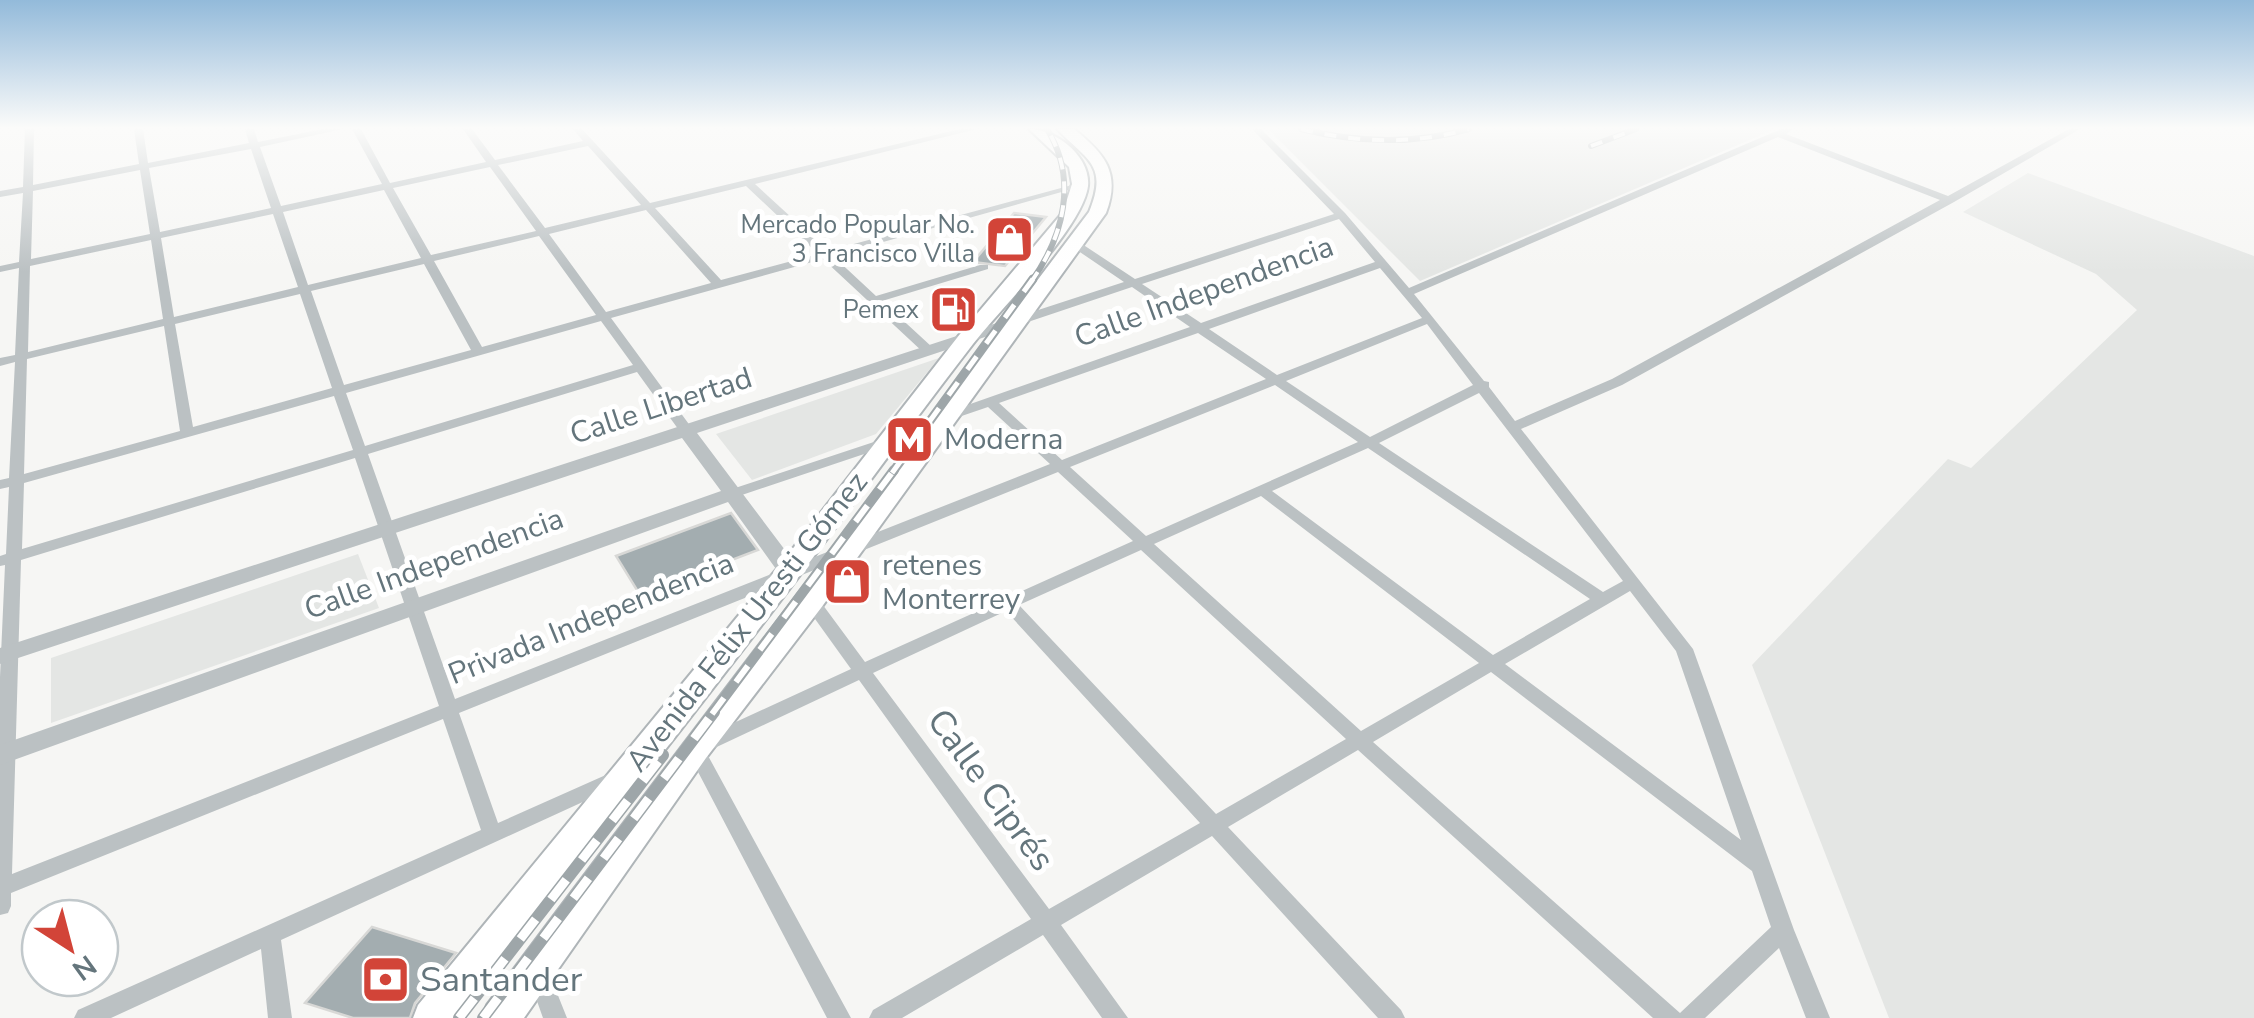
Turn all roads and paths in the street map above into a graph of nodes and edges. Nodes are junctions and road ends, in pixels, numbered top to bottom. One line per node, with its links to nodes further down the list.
1 (28, 177): 19 (street)
2 (96, 177): 19 (street)
3 (146, 177): 26 (street)
4 (264, 177): 23 (street)
5 (381, 177): 18 (street)
6 (432, 177): 18 (street)
7 (502, 177): 25 (street)
8 (619, 177): 22 (street)
9 (775, 177): 16 (street)
10 (1078, 177): 17 (main road)
11 (1108, 177): 27 (main road, Avenida Félix Uresti Gómez)
12 (1303, 177): 24 (street)
13 (1680, 177): 37 (street)
14 (1893, 177): 21 (street)
15 (1992, 177): 21 (street)
16 (748, 183): 22 (street); 28 (street)
17 (1080, 184): 28 (street); 44 (main road, Avenida Félix Uresti Gómez)
18 (386, 186): 23 (street); 29 (street)
19 (27, 190): 20 (street); 31 (street)
20 (0, 194)
21 (1950, 200): 55 (street)
22 (647, 207): 25 (street); 35 (street)
23 (276, 210): 26 (street); 36 (street)
24 (1341, 215): 30 (street); 34 (street, Calle Libertad)
25 (541, 232): 29 (street); 39 (street)
26 (156, 235): 31 (street); 41 (street)
27 (1075, 244): 34 (street); 42 (main road, Avenida Félix Uresti Gómez)
28 (824, 256): 35 (street); 38 (street)
29 (426, 260): 36 (street); 46 (street)
30 (1383, 263): 37 (street); 43 (street, Calle Independencia)
31 (23, 264): 33 (street); 47 (street)
32 (984, 266): 38 (street)
33 (0, 269)
34 (1132, 284): 42 (street, Calle Libertad); 43 (street)
35 (720, 286): 39 (street)
36 (304, 289): 41 (street); 52 (street)
37 (1407, 293): 40 (street)
38 (874, 300): 45 (street)
39 (604, 318): 46 (street); 49 (street)
40 (1429, 319): 50 (street, Privada Independencia); 51 (street)
41 (170, 321): 47 (street); 57 (street)
42 (1014, 322): 44 (street, Calle Libertad); 54 (main road, Avenida Félix Uresti Gómez)
43 (1201, 329): 50 (street); 53 (street, Calle Independencia)
44 (967, 338): 45 (street, Calle Libertad); 58 (main road, Avenida Félix Uresti Gómez)
45 (928, 350): 56 (street, Calle Libertad)
46 (478, 352): 52 (street)
47 (21, 358): 48 (street); 62 (street)
48 (0, 362)
49 (641, 367): 56 (street); 60 (street)
50 (1279, 380): 59 (street); 61 (street, Privada Independencia)
51 (1484, 385): 55 (street); 59 (street)
52 (337, 391): 57 (street); 60 (street)
53 (990, 402): 54 (street, Calle Independencia); 61 (street)
54 (944, 418): 68 (main road, Avenida Félix Uresti Gómez)
55 (1516, 426): 71 (street)
56 (686, 430): 65 (street); 66 (street, Calle Libertad)
57 (187, 433): 62 (street)
58 (890, 440): 65 (street, Calle Independencia); 70 (main road, Avenida Félix Uresti Gómez)
59 (1372, 441): 64 (street); 72 (street)
60 (360, 453): 66 (street); 69 (street)
61 (1061, 467): 67 (street); 68 (street, Privada Independencia)
62 (16, 480): 63 (street); 69 (street)
63 (0, 485)
64 (1263, 490): 67 (street); 77 (street)
65 (731, 494): 70 (street); 75 (street, Calle Independencia)
66 (387, 528): 75 (street); 76 (street, Calle Libertad)
67 (1146, 542): 74 (street); 80 (street)
68 (848, 549): 70 (street, Privada Independencia); 73 (main road, Avenida Félix Uresti Gómez)
69 (6, 559): 76 (street)
70 (789, 572): 79 (street, Privada Independencia); 83 (main road, Avenida Félix Uresti Gómez)
71 (1634, 582): 72 (street); 86 (street)
72 (1601, 598): 77 (street)
73 (811, 601): 78 (street, Calle Ciprés); 81 (main road, Avenida Félix Uresti Gómez)
74 (1008, 603): 78 (street); 84 (street)
75 (414, 605): 79 (street); 82 (street, Calle Independencia)
76 (6, 655): 82 (street)
77 (1492, 664): 80 (street); 86 (street)
78 (864, 670): 81 (street); 89 (street, Calle Ciprés)
79 (448, 709): 85 (street); 87 (street, Privada Independencia)
80 (1361, 742): 84 (street); 102 (street)
81 (695, 749): 92 (main road, Avenida Félix Uresti Gómez); 98 (street)
82 (4, 753): 87 (street)
83 (626, 774): 85 (street); 95 (main road, Avenida Félix Uresti Gómez)
84 (1214, 825): 89 (street); 101 (street)
85 (492, 834): 91 (street)
86 (1759, 865): 90 (street)
87 (0, 888): 88 (street)
88 (0, 906)
89 (1046, 922): 99 (street); 100 (street, Calle Ciprés)
90 (1783, 930): 103 (street); 104 (street)
91 (270, 935): 93 (street); 94 (street)
92 (537, 970): 96 (main road, Avenida Félix Uresti Gómez); 97 (street)
93 (86, 1018)
94 (280, 1018)
95 (432, 1018)
96 (502, 1018)
97 (555, 1018)
98 (840, 1018)
99 (881, 1018)
100 (1116, 1018)
101 (1393, 1018)
102 (1670, 1018)
103 (1690, 1018)
104 (1818, 1018)

